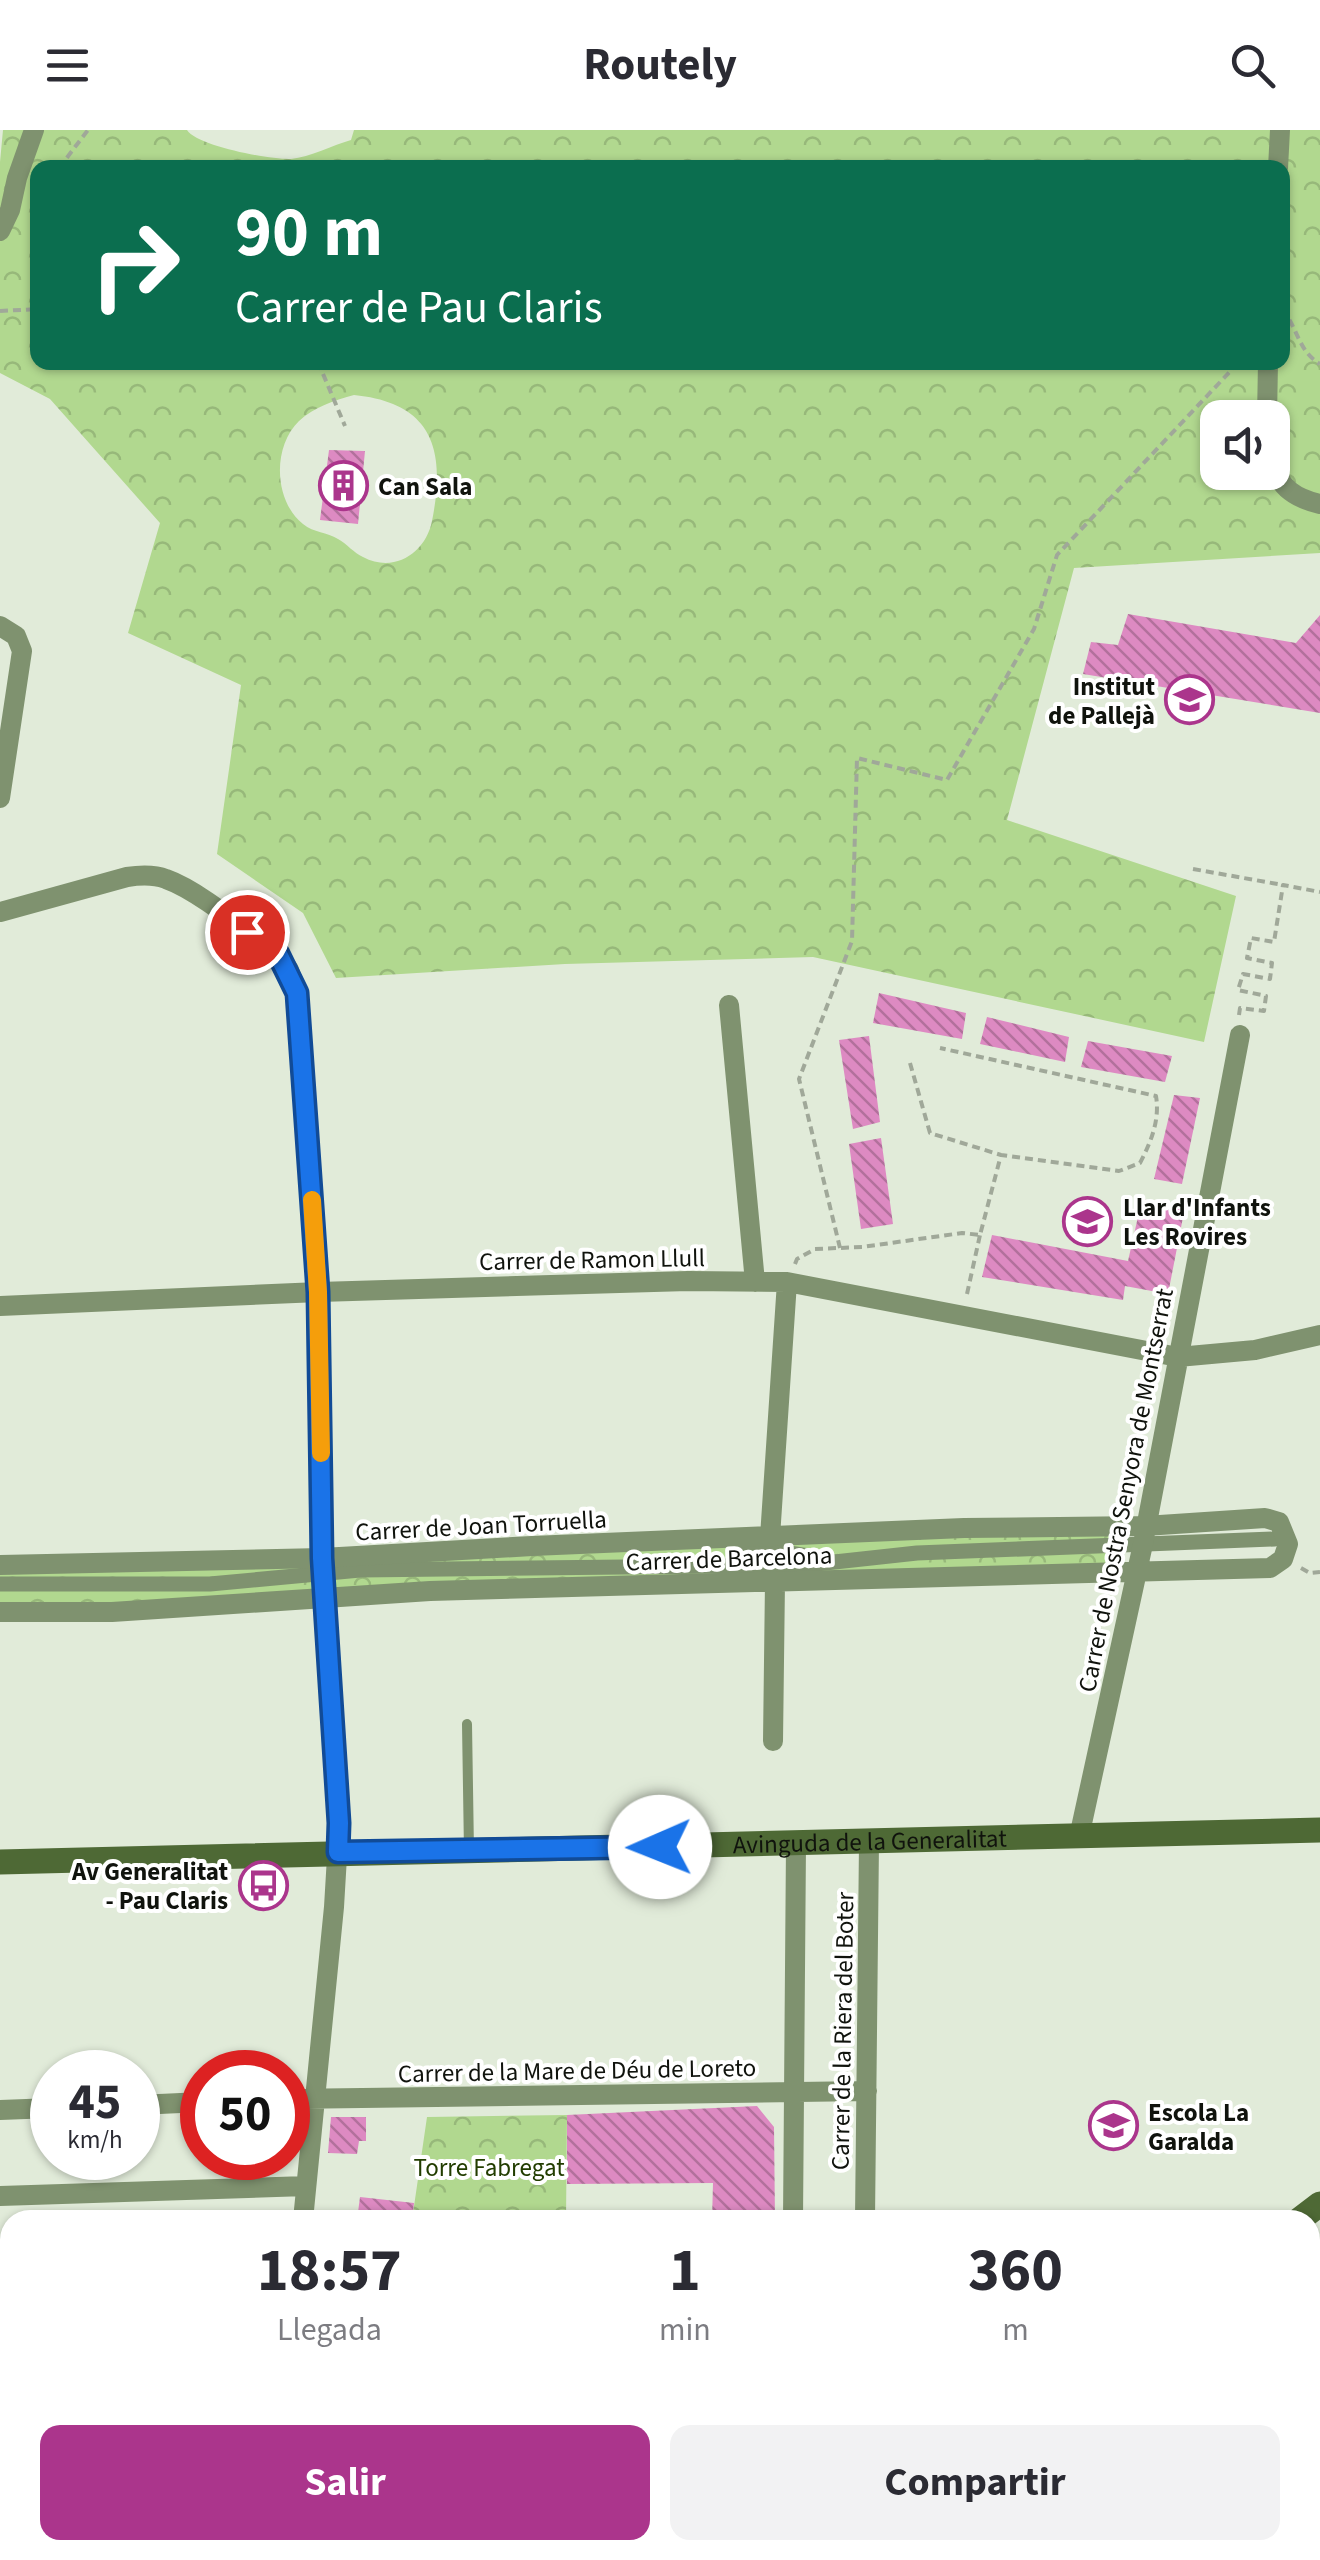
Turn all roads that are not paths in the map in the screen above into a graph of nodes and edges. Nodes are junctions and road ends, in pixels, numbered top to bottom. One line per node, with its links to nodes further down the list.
1 (34, 130): 4 (street)
2 (1280, 130): 3 (street)
3 (1278, 160)
4 (8, 173): 5 (street)
5 (0, 230)
6 (1268, 370): 7 (street)
7 (1267, 400)
8 (1286, 490): 9 (street)
9 (1320, 504)
10 (0, 626): 11 (street)
11 (0, 798)
12 (0, 912): 17 (street)
13 (729, 1005): 15 (street)
14 (1240, 1035): 20 (street, Carrer de Nostra Senyora de Montserrat)
15 (754, 1282): 16 (street, Carrer de Ramon Llull); 17 (street, Carrer de Ramon Llull)
16 (787, 1282): 20 (street, Carrer de Ramon Llull); 21 (street)
17 (318, 1292): 18 (street, Carrer de Ramon Llull); 28 (street)
18 (0, 1306)
19 (1320, 1335): 20 (street, Carrer de Ramon Llull)
20 (1178, 1356): 22 (street, Carrer de Nostra Senyora de Montserrat)
21 (770, 1530): 22 (street, Carrer de Joan Torruella); 25 (street, Carrer de Joan Torruella)
22 (1144, 1534): 23 (street); 26 (street); 29 (street, Carrer de Nostra Senyora de Montserrat); 29 (street, Carrer de Barcelona)
23 (1275, 1539)
24 (737, 1545): 26 (street)
25 (538, 1556): 26 (street); 28 (street, Carrer de Joan Torruella)
26 (856, 1561)
27 (0, 1565): 28 (street, Carrer de Joan Torruella)
28 (322, 1566): 31 (street); 32 (street)
29 (1137, 1570): 30 (street, Carrer de Barcelona); 37 (street, Carrer de Nostra Senyora de Montserrat)
30 (775, 1581): 32 (street, Carrer de Barcelona); 35 (street)
31 (0, 1584)
32 (325, 1597): 33 (street, Carrer de Barcelona); 40 (street)
33 (0, 1612)
34 (467, 1724): 41 (lane)
35 (773, 1742)
36 (1320, 1830): 37 (main road, Avinguda de la Generalitat)
37 (1079, 1836): 38 (main road, Avinguda de la Generalitat)
38 (869, 1842): 39 (main road, Avinguda de la Generalitat); 43 (street, Carrer de la Riera del Boter)
39 (796, 1844): 41 (main road, Avinguda de la Generalitat); 44 (street, Carrer de la Riera del Boter)
40 (338, 1852): 41 (main road, Avinguda de la Generalitat); 42 (main road, Avinguda de la Generalitat); 46 (street)
41 (469, 1852)
42 (0, 1862)
43 (866, 2091): 44 (street, Carrer de la Mare de Déu de Loreto); 53 (street, Carrer de la Riera del Boter)
44 (796, 2092): 46 (street, Carrer de la Mare de Déu de Loreto); 52 (street, Carrer de la Riera del Boter)
45 (310, 2098): 46 (street, Carrer de la Mare de Déu de Loreto)
46 (314, 2098): 49 (street)
47 (30, 2109): 48 (street)
48 (0, 2110)
49 (306, 2186): 50 (street); 51 (street)
50 (0, 2196)
51 (303, 2210)
52 (793, 2210)
53 (865, 2210)

